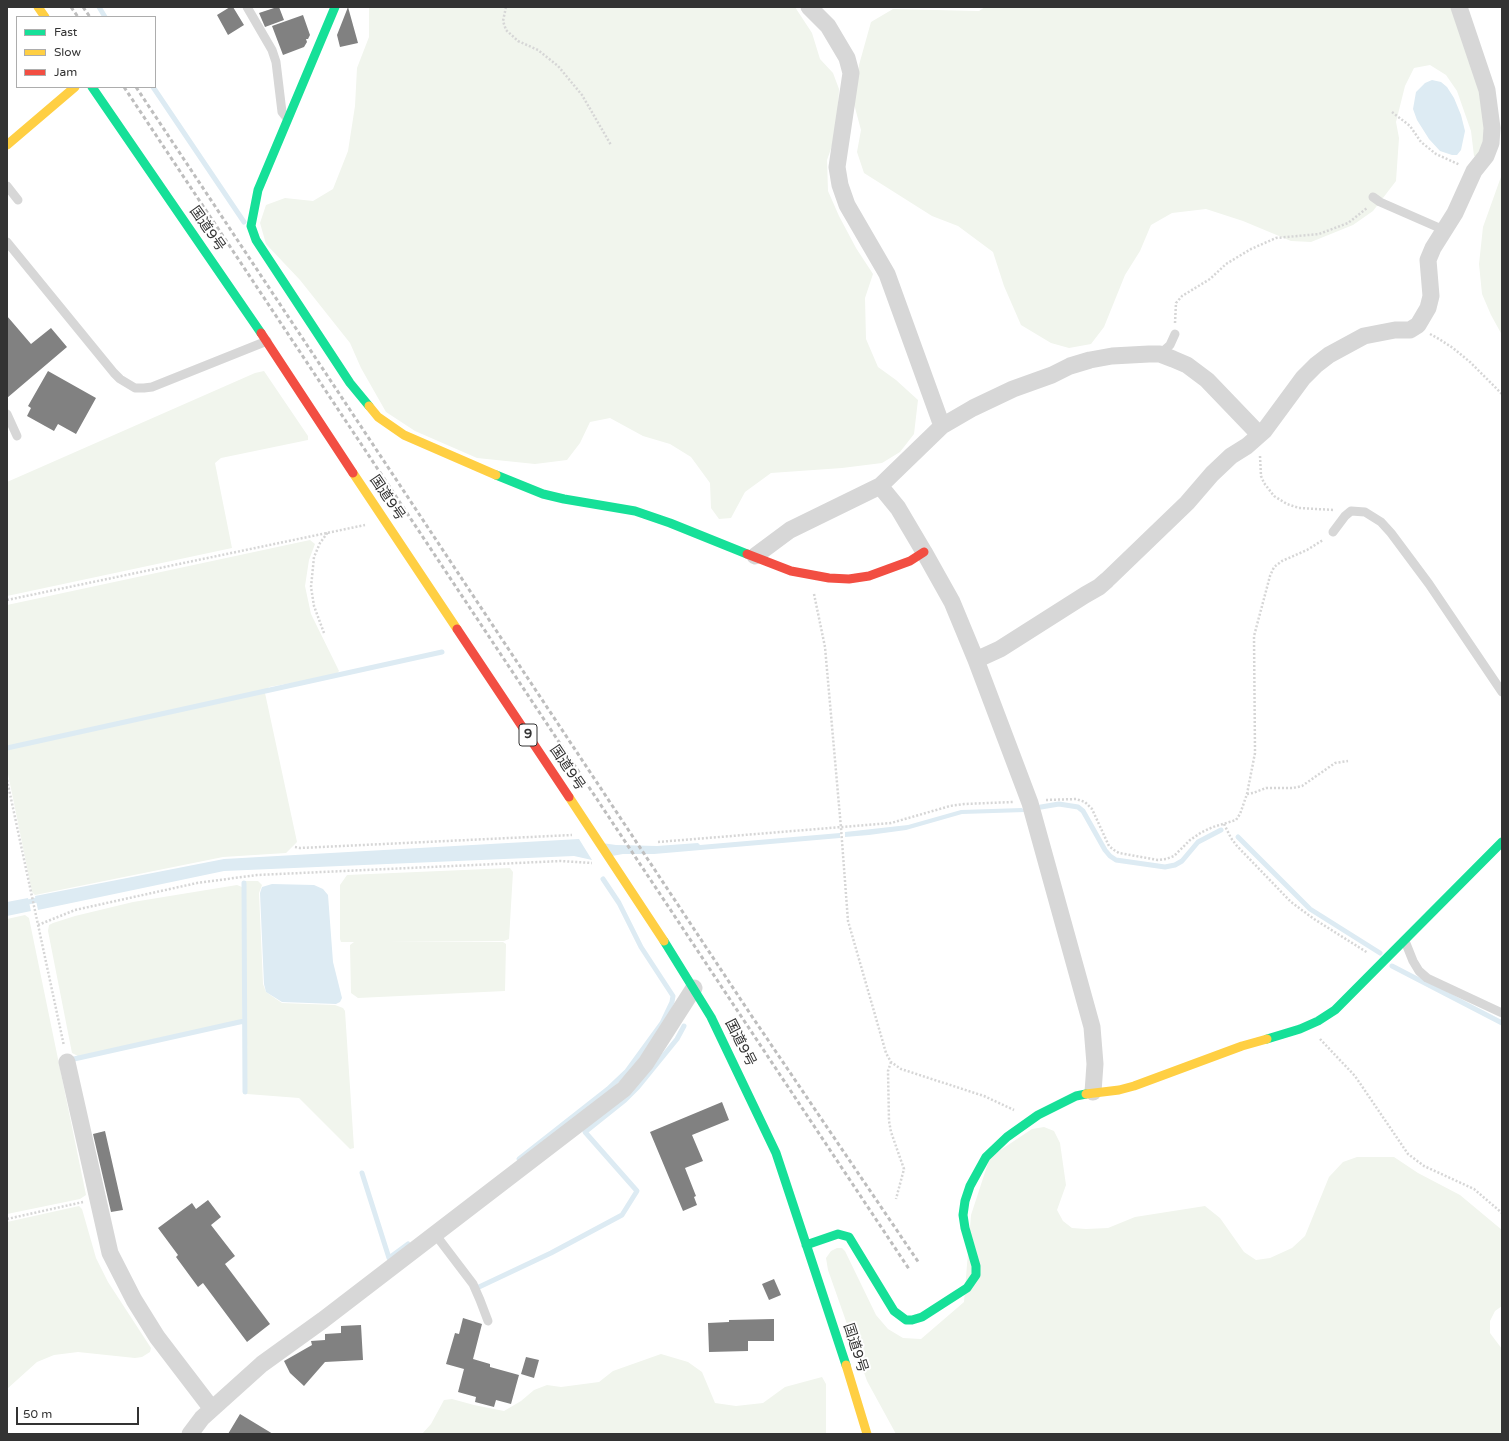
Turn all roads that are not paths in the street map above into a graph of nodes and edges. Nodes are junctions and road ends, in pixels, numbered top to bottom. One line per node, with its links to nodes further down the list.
1 (38, 7): 6 (main road)
2 (247, 7): 9 (lane)
3 (335, 7): 9 (main road)
4 (809, 7): 20 (street)
5 (1460, 7): 14 (street)
6 (44, 16)
7 (74, 88): 10 (main road)
8 (93, 88): 17 (main road, 国道9号 / 9)
9 (288, 119): 26 (main road)
10 (7, 145)
11 (7, 186): 13 (lane)
12 (1374, 198): 14 (lane)
13 (18, 200)
14 (1444, 230): 21 (street)
15 (7, 242): 17 (lane)
16 (1175, 334): 18 (lane)
17 (267, 341): 31 (main road, 国道9号 / 9)
18 (1160, 354): 20 (street); 21 (street)
19 (7, 414): 22 (lane)
20 (942, 426): 23 (street)
21 (1259, 435): 27 (street)
22 (18, 436)
23 (880, 486): 25 (street); 26 (street)
24 (1333, 532): 28 (lane)
25 (924, 552): 26 (main road); 27 (street)
26 (755, 556)
27 (976, 660): 34 (street)
28 (1502, 692)
29 (1502, 842): 30 (main road)
30 (1405, 940): 32 (lane); 34 (main road)
31 (694, 988): 35 (street); 36 (main road, 国道9号 / 9)
32 (1502, 1013)
33 (67, 1062): 38 (street)
34 (1094, 1092): 36 (main road)
35 (435, 1234): 37 (lane); 38 (street)
36 (806, 1245): 40 (main road, 国道9号 / 9)
37 (488, 1321)
38 (212, 1409): 39 (street)
39 (190, 1434)
40 (867, 1434)

